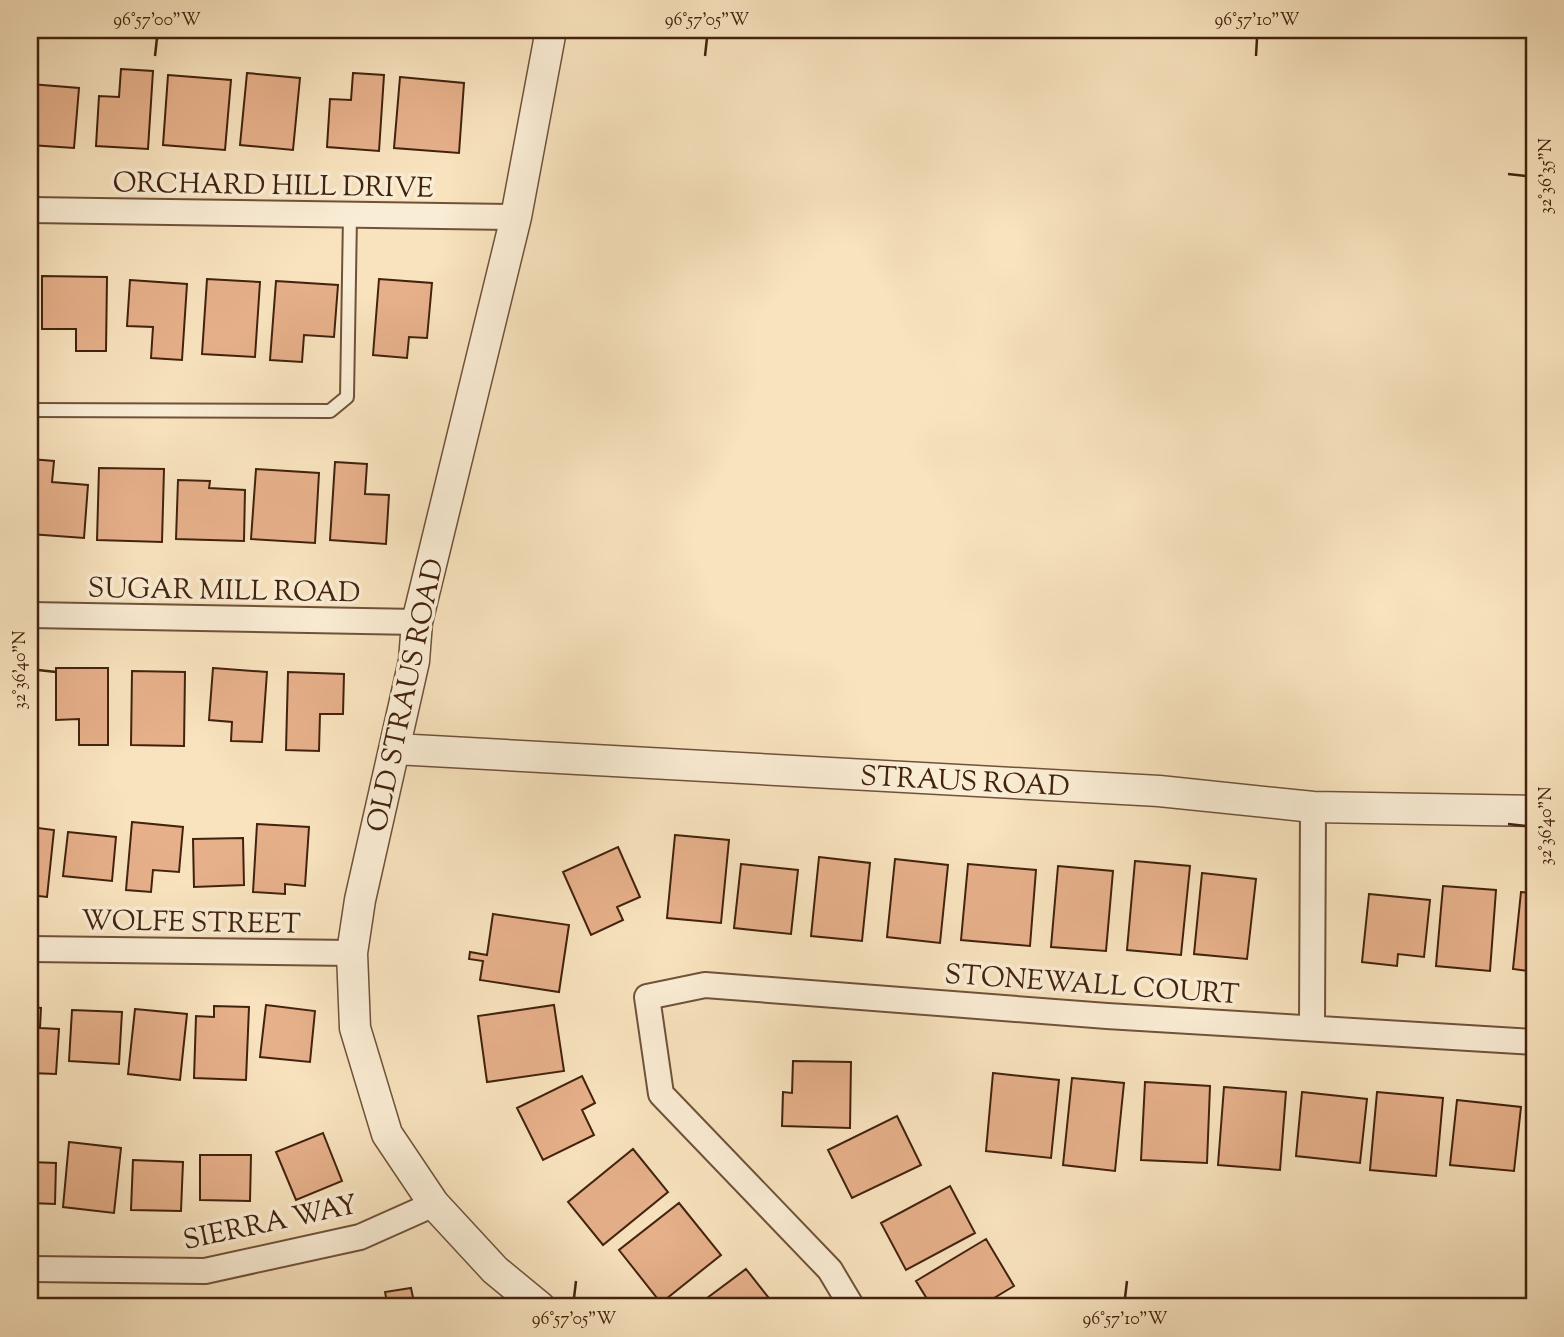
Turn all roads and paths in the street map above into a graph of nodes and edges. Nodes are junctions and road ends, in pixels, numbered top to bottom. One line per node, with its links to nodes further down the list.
1 (551, 30): 4 (street, OLD STRAUS ROAD)
2 (30, 210): 3 (street, ORCHARD HILL DRIVE)
3 (350, 216): 4 (street, ORCHARD HILL DRIVE); 5 (lane)
4 (516, 218): 7 (street, OLD STRAUS ROAD)
5 (30, 410)
6 (30, 615): 7 (street, SUGAR MILL ROAD)
7 (416, 622): 8 (street, OLD STRAUS ROAD)
8 (395, 749): 9 (street, STRAUS ROAD); 12 (street, OLD STRAUS ROAD)
9 (1312, 807): 10 (street, STRAUS ROAD); 13 (street)
10 (1534, 811)
11 (30, 949): 12 (street, WOLFE STREET)
12 (352, 953): 15 (street, OLD STRAUS ROAD)
13 (1312, 1027): 14 (street, STONEWALL COURT); 18 (street, STONEWALL COURT)
14 (1534, 1042)
15 (434, 1204): 16 (street, SIERRA WAY); 17 (street, OLD STRAUS ROAD)
16 (30, 1269)
17 (540, 1307)
18 (852, 1307)

